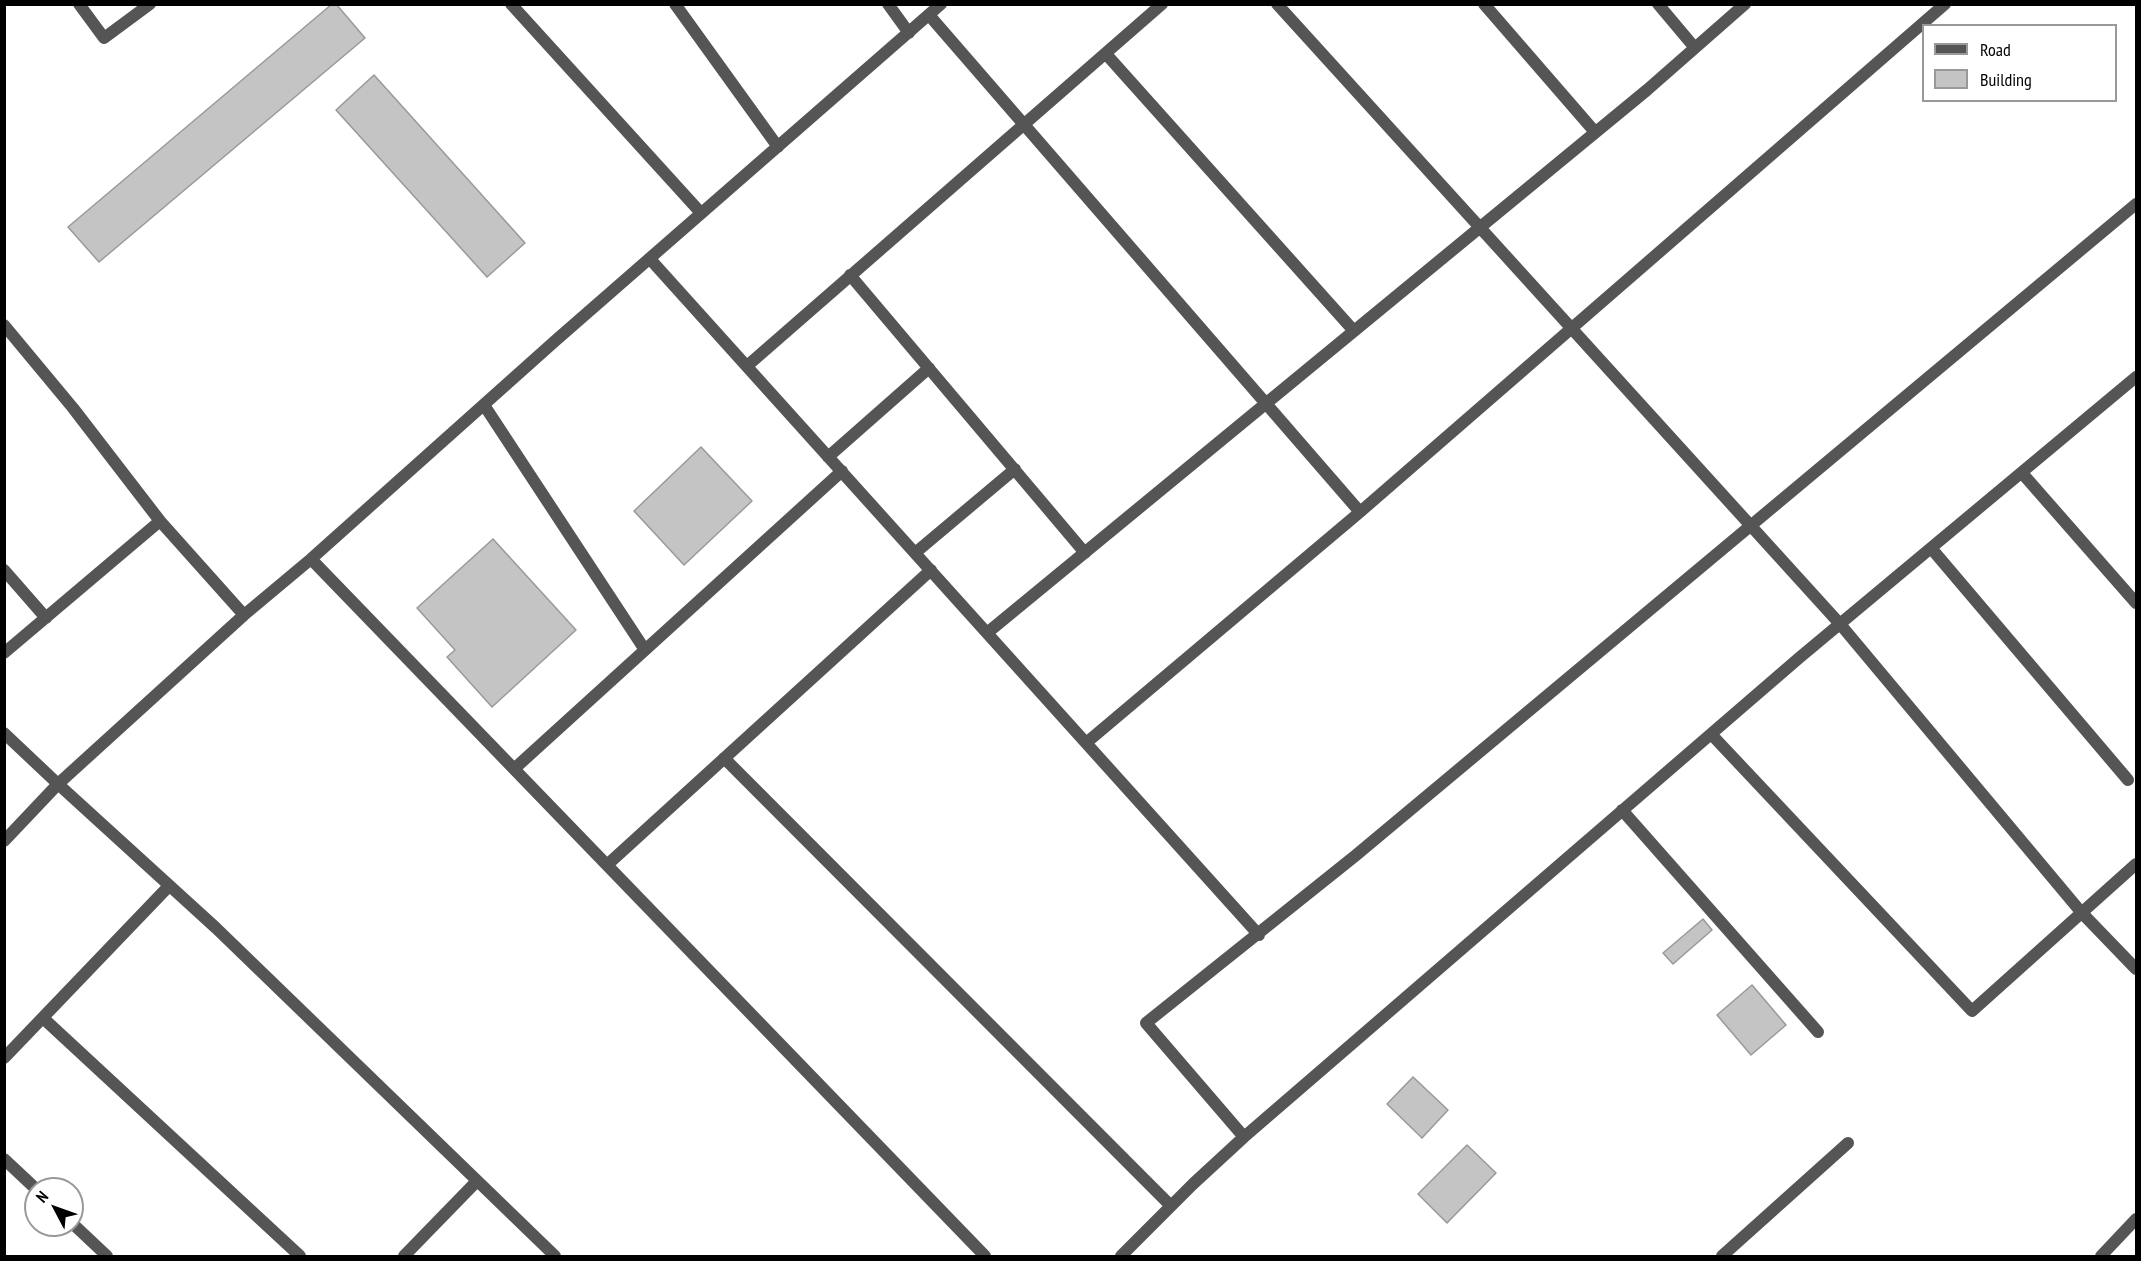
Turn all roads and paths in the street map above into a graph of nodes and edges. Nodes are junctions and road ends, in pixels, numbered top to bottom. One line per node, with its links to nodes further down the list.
1 (79, 4): 2 (street)
2 (150, 4)
3 (511, 4): 21 (street)
4 (675, 4): 19 (street)
5 (888, 4): 14 (street)
6 (941, 4): 13 (street)
7 (1162, 4): 16 (street)
8 (1277, 4): 22 (street)
9 (1484, 4): 18 (street)
10 (1659, 4): 15 (street)
11 (1745, 4): 15 (street)
12 (1945, 4): 26 (street)
13 (929, 15): 14 (street); 17 (street)
14 (909, 33): 19 (street)
15 (1695, 48): 18 (street)
16 (1106, 54): 17 (street); 27 (street)
17 (1024, 124): 24 (street); 31 (street)
18 (1595, 132): 22 (street)
19 (778, 147): 21 (street)
20 (2136, 204): 39 (street)
21 (701, 213): 23 (street)
22 (1479, 227): 26 (street); 27 (street)
23 (650, 259): 28 (street); 32 (street)
24 (850, 275): 28 (street); 29 (street)
25 (4, 325): 38 (street)
26 (1571, 328): 37 (street); 39 (street)
27 (1354, 331): 31 (street)
28 (747, 366): 33 (street)
29 (929, 368): 33 (street); 34 (street)
30 (2136, 377): 36 (street)
31 (1266, 404): 37 (street); 42 (street)
32 (484, 405): 43 (street); 51 (street)
33 (828, 457): 35 (street)
34 (1015, 469): 41 (street); 42 (street)
35 (842, 471): 41 (street); 51 (street)
36 (2022, 472): 40 (street); 46 (street)
37 (1359, 512): 55 (street)
38 (160, 521): 47 (street); 48 (street)
39 (1750, 526): 49 (street); 66 (street)
40 (1931, 548): 49 (street); 58 (street)
41 (915, 553): 45 (street)
42 (1085, 553): 50 (street)
43 (311, 559): 47 (street); 57 (street)
44 (4, 570): 48 (street)
45 (931, 570): 50 (street); 56 (street)
46 (2136, 603)
47 (244, 615): 59 (street)
48 (46, 618): 52 (street)
49 (1840, 624): 54 (street); 65 (street)
50 (987, 633): 55 (street)
51 (645, 650): 57 (street)
52 (4, 652)
53 (4, 734): 59 (street)
54 (1711, 734): 60 (street); 65 (street)
55 (1086, 743): 66 (street)
56 (724, 758): 63 (street); 76 (street)
57 (514, 769): 63 (street)
58 (2128, 780)
59 (58, 784): 61 (street); 64 (street)
60 (1622, 810): 69 (street); 71 (street)
61 (4, 841)
62 (2136, 864): 65 (street)
63 (607, 865): 83 (street)
64 (169, 885): 68 (street); 75 (street)
65 (2081, 912): 67 (street)
66 (1258, 935): 71 (street)
67 (2136, 969)
68 (43, 1018): 70 (street); 80 (street)
69 (1818, 1032)
70 (4, 1058)
71 (1244, 1137): 76 (street)
72 (1848, 1143): 85 (street)
73 (4, 1159): 74 (street)
74 (24, 1178)
75 (477, 1181): 81 (street); 82 (street)
76 (1171, 1206): 84 (street)
77 (2136, 1219): 86 (street)
78 (84, 1235): 79 (street)
79 (107, 1257)
80 (300, 1257)
81 (404, 1257)
82 (555, 1257)
83 (985, 1257)
84 (1121, 1257)
85 (1722, 1257)
86 (2101, 1257)

